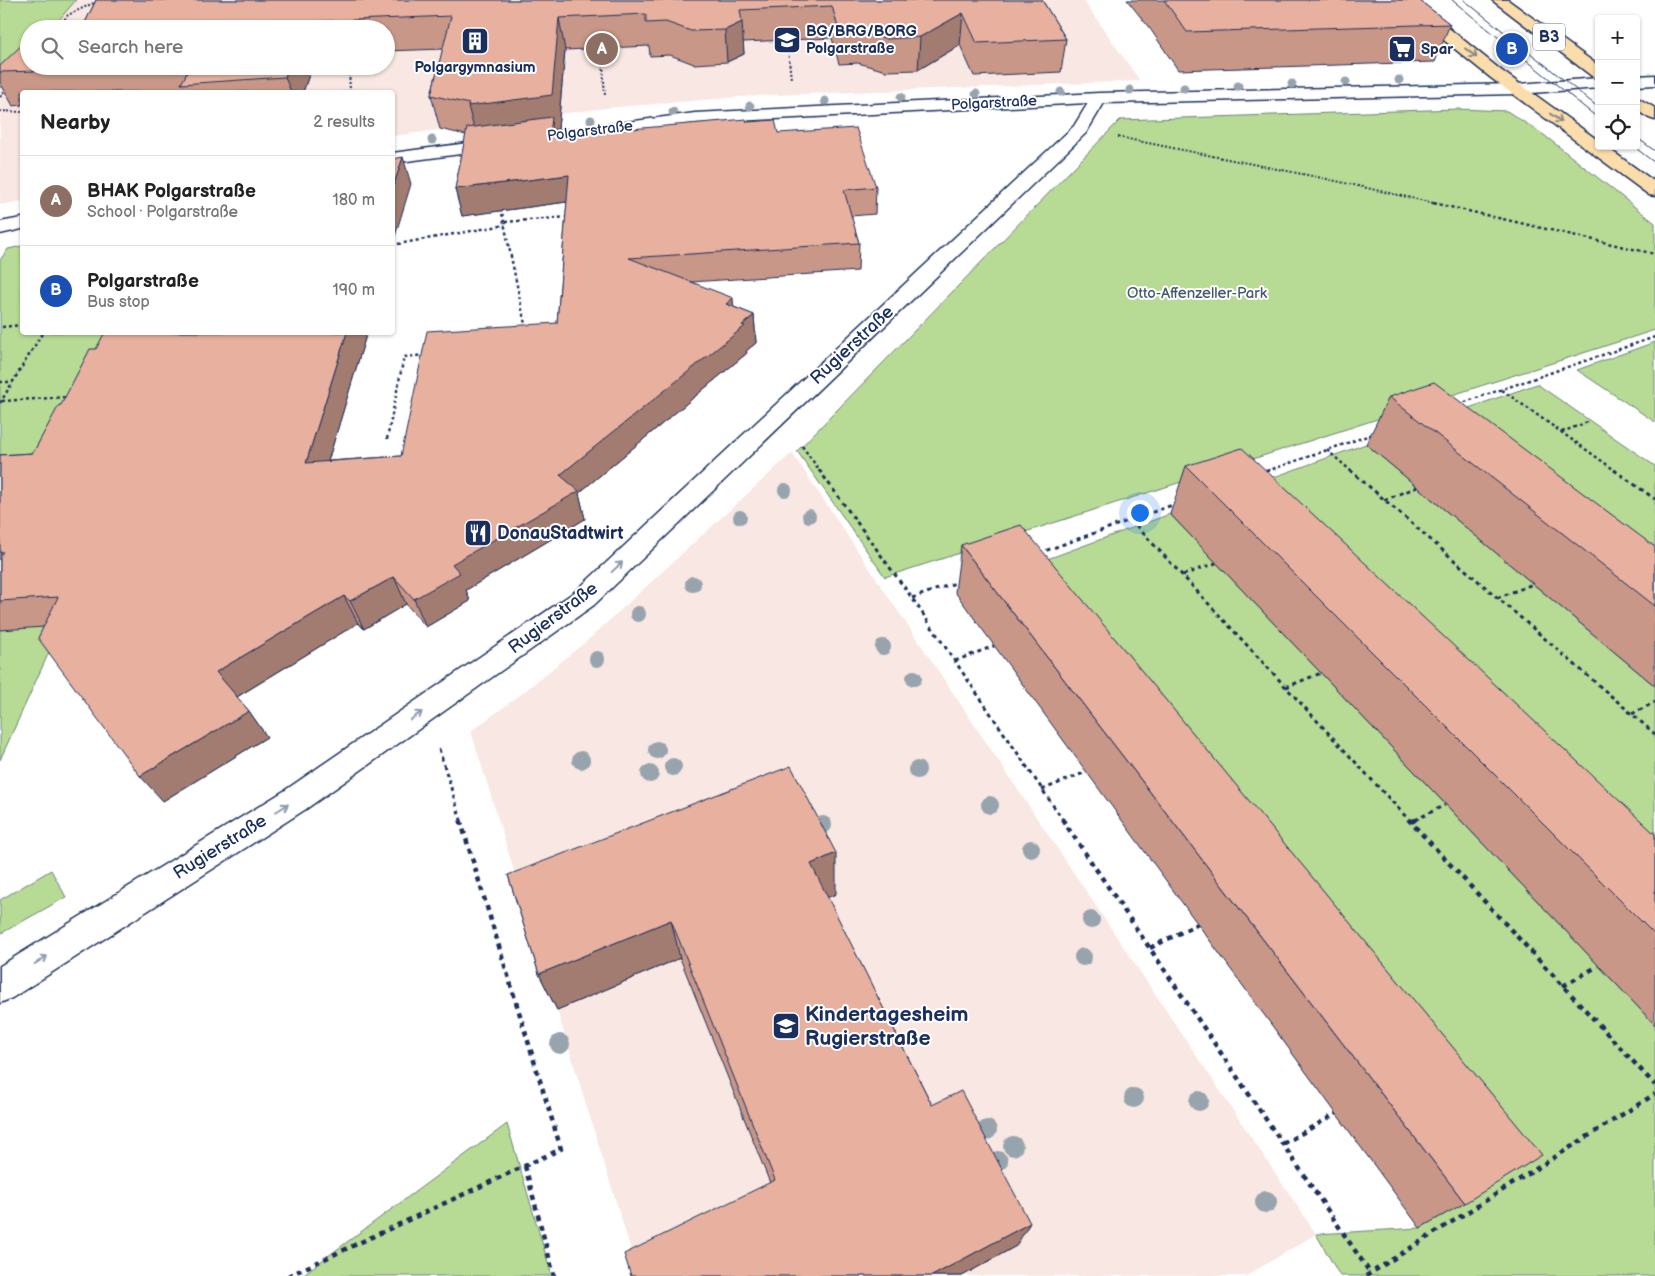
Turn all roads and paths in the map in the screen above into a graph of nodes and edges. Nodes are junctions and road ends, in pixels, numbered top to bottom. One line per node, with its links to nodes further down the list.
1 (100, 0): 4 (path)
2 (1406, 0): 14 (main road, one-way to 14)
3 (1499, 0): 7 (main road, B3)
4 (64, 20)
5 (787, 40): 13 (path)
6 (602, 49): 17 (path)
7 (1595, 71)
8 (349, 75): 15 (path)
9 (1655, 80): 10 (street)
10 (1640, 81)
11 (12, 83): 16 (path)
12 (1595, 83): 14 (street, Polgarstraße)
13 (791, 85)
14 (1517, 89): 18 (street, Polgarstraße); 26 (main road, one-way to 26)
15 (350, 90)
16 (0, 97)
17 (605, 98)
18 (1098, 98): 25 (street, Polgarstraße); 80 (street, Rugierstraße, one-way to 18)
19 (1640, 105): 22 (main road)
20 (0, 111): 21 (path)
21 (17, 112): 23 (path)
22 (1655, 115)
23 (14, 116)
24 (1113, 136): 33 (path)
25 (395, 158)
26 (1655, 191)
27 (500, 202): 29 (path)
28 (574, 217): 29 (path)
29 (505, 223): 32 (path); 36 (path)
30 (20, 224): 31 (street)
31 (0, 228)
32 (395, 244)
33 (1655, 254)
34 (20, 325): 35 (path)
35 (2, 327)
36 (526, 332)
37 (42, 335): 41 (path)
38 (1655, 338): 42 (path)
39 (433, 354): 49 (path)
40 (0, 382): 41 (path)
41 (13, 382): 44 (path)
42 (1502, 389): 45 (path); 48 (path)
43 (70, 397): 44 (path)
44 (1, 402)
45 (1457, 404)
46 (1590, 421): 48 (path)
47 (1378, 432): 51 (path)
48 (1562, 432): 54 (path)
49 (387, 439)
50 (800, 443): 63 (path)
51 (1326, 450): 52 (path); 55 (path)
52 (1262, 473)
53 (1417, 487): 55 (path)
54 (1655, 499)
55 (1384, 500): 64 (path)
56 (1178, 503): 57 (path)
57 (1131, 520): 58 (path); 60 (path)
58 (1031, 556)
59 (1216, 562): 60 (path)
60 (1182, 575): 68 (path)
61 (967, 579): 63 (path)
62 (1533, 584): 64 (path)
63 (912, 598): 66 (path)
64 (1497, 598): 70 (path)
65 (994, 646): 66 (path)
66 (955, 661): 74 (path)
67 (1321, 673): 68 (path)
68 (1286, 687): 76 (path)
69 (1655, 702): 70 (path)
70 (1632, 714): 71 (path)
71 (1655, 734)
72 (437, 743): 86 (path)
73 (1086, 772): 74 (path)
74 (1042, 790): 78 (path)
75 (1445, 804): 76 (path)
76 (1411, 822): 81 (path)
77 (1198, 924): 78 (path)
78 (1150, 948): 85 (path)
79 (1598, 966): 81 (path)
80 (0, 986)
81 (1563, 986): 82 (path)
82 (1655, 1085)
83 (1655, 1094): 87 (path)
84 (1336, 1113): 85 (path)
85 (1283, 1144): 87 (path)
86 (525, 1166): 88 (path); 89 (path)
87 (1368, 1275)
88 (288, 1276)
89 (554, 1276)

